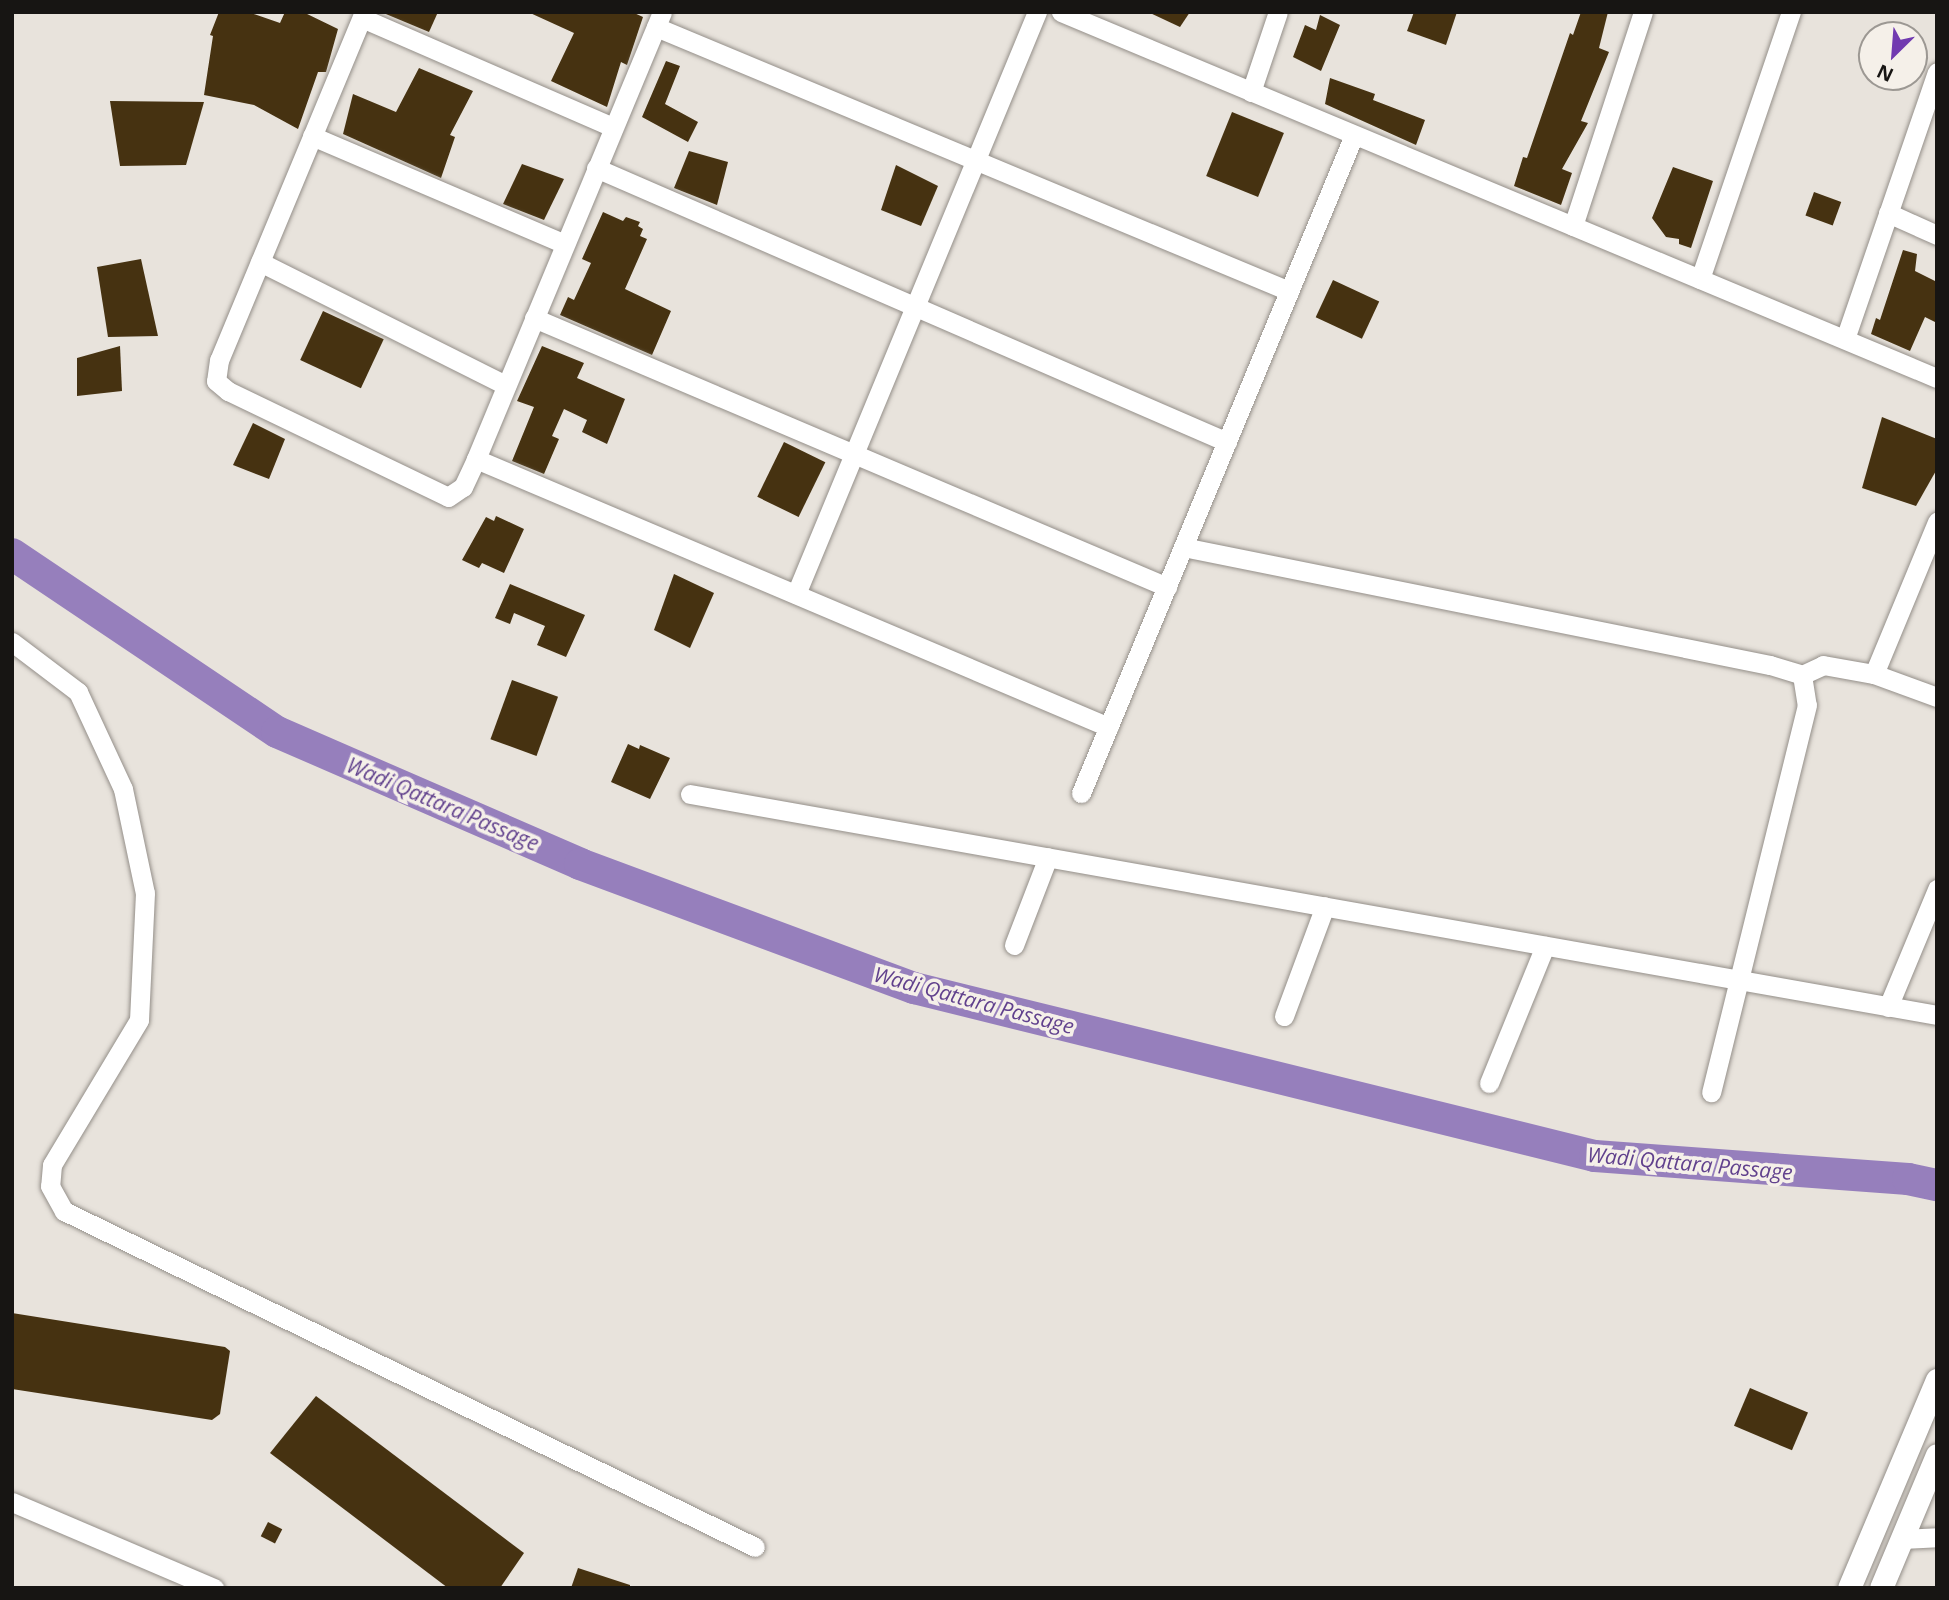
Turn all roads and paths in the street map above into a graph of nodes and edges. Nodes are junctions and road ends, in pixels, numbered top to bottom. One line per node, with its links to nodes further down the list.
1 (1037, 12): 13 (street)
2 (1061, 12): 9 (street)
3 (1278, 12): 9 (street)
4 (1643, 12): 16 (street)
5 (1791, 12): 20 (street)
6 (363, 15): 10 (street); 12 (street)
7 (659, 20): 10 (street); 13 (street)
8 (1937, 72): 15 (street)
9 (1251, 92): 11 (street)
10 (613, 127): 14 (street)
11 (1354, 135): 16 (street); 21 (street)
12 (312, 136): 18 (street); 19 (street)
13 (975, 160): 21 (street); 22 (street)
14 (596, 168): 18 (street); 22 (street)
15 (1888, 213): 17 (street); 24 (street)
16 (1573, 226): 20 (street)
17 (1937, 235)
18 (565, 244): 23 (street)
19 (260, 262): 26 (street); 29 (street)
20 (1700, 279): 24 (street)
21 (1289, 291): 27 (street)
22 (915, 306): 27 (street); 28 (street)
23 (534, 318): 26 (street); 28 (street)
24 (1844, 339): 25 (street)
25 (1937, 377)
26 (506, 385): 29 (street)
27 (1227, 442): 31 (street)
28 (854, 454): 32 (street); 33 (street)
29 (476, 459): 33 (street)
30 (1937, 522): 35 (street)
31 (1183, 547): 32 (street); 36 (street)
32 (1167, 587): 38 (street)
33 (796, 594): 38 (street)
34 (12, 642): 57 (street)
35 (1874, 674): 36 (street); 37 (street)
36 (1802, 675): 46 (street)
37 (1937, 697)
38 (1109, 727): 39 (street)
39 (1081, 793)
40 (690, 794): 41 (street)
41 (1048, 857): 43 (street); 44 (street)
42 (1937, 889): 47 (street)
43 (1325, 906): 45 (street); 49 (street)
44 (1014, 944)
45 (1545, 946): 46 (street); 50 (street)
46 (1737, 980): 47 (street); 51 (street)
47 (1888, 1007): 48 (street)
48 (1937, 1015)
49 (1284, 1016)
50 (1489, 1083)
51 (1711, 1092)
52 (1937, 1381): 59 (main road)
53 (1937, 1455): 56 (main road)
54 (12, 1502): 58 (street)
55 (1937, 1537): 56 (street)
56 (1902, 1539): 60 (main road)
57 (755, 1547)
58 (214, 1588)
59 (1849, 1588)
60 (1881, 1588)

